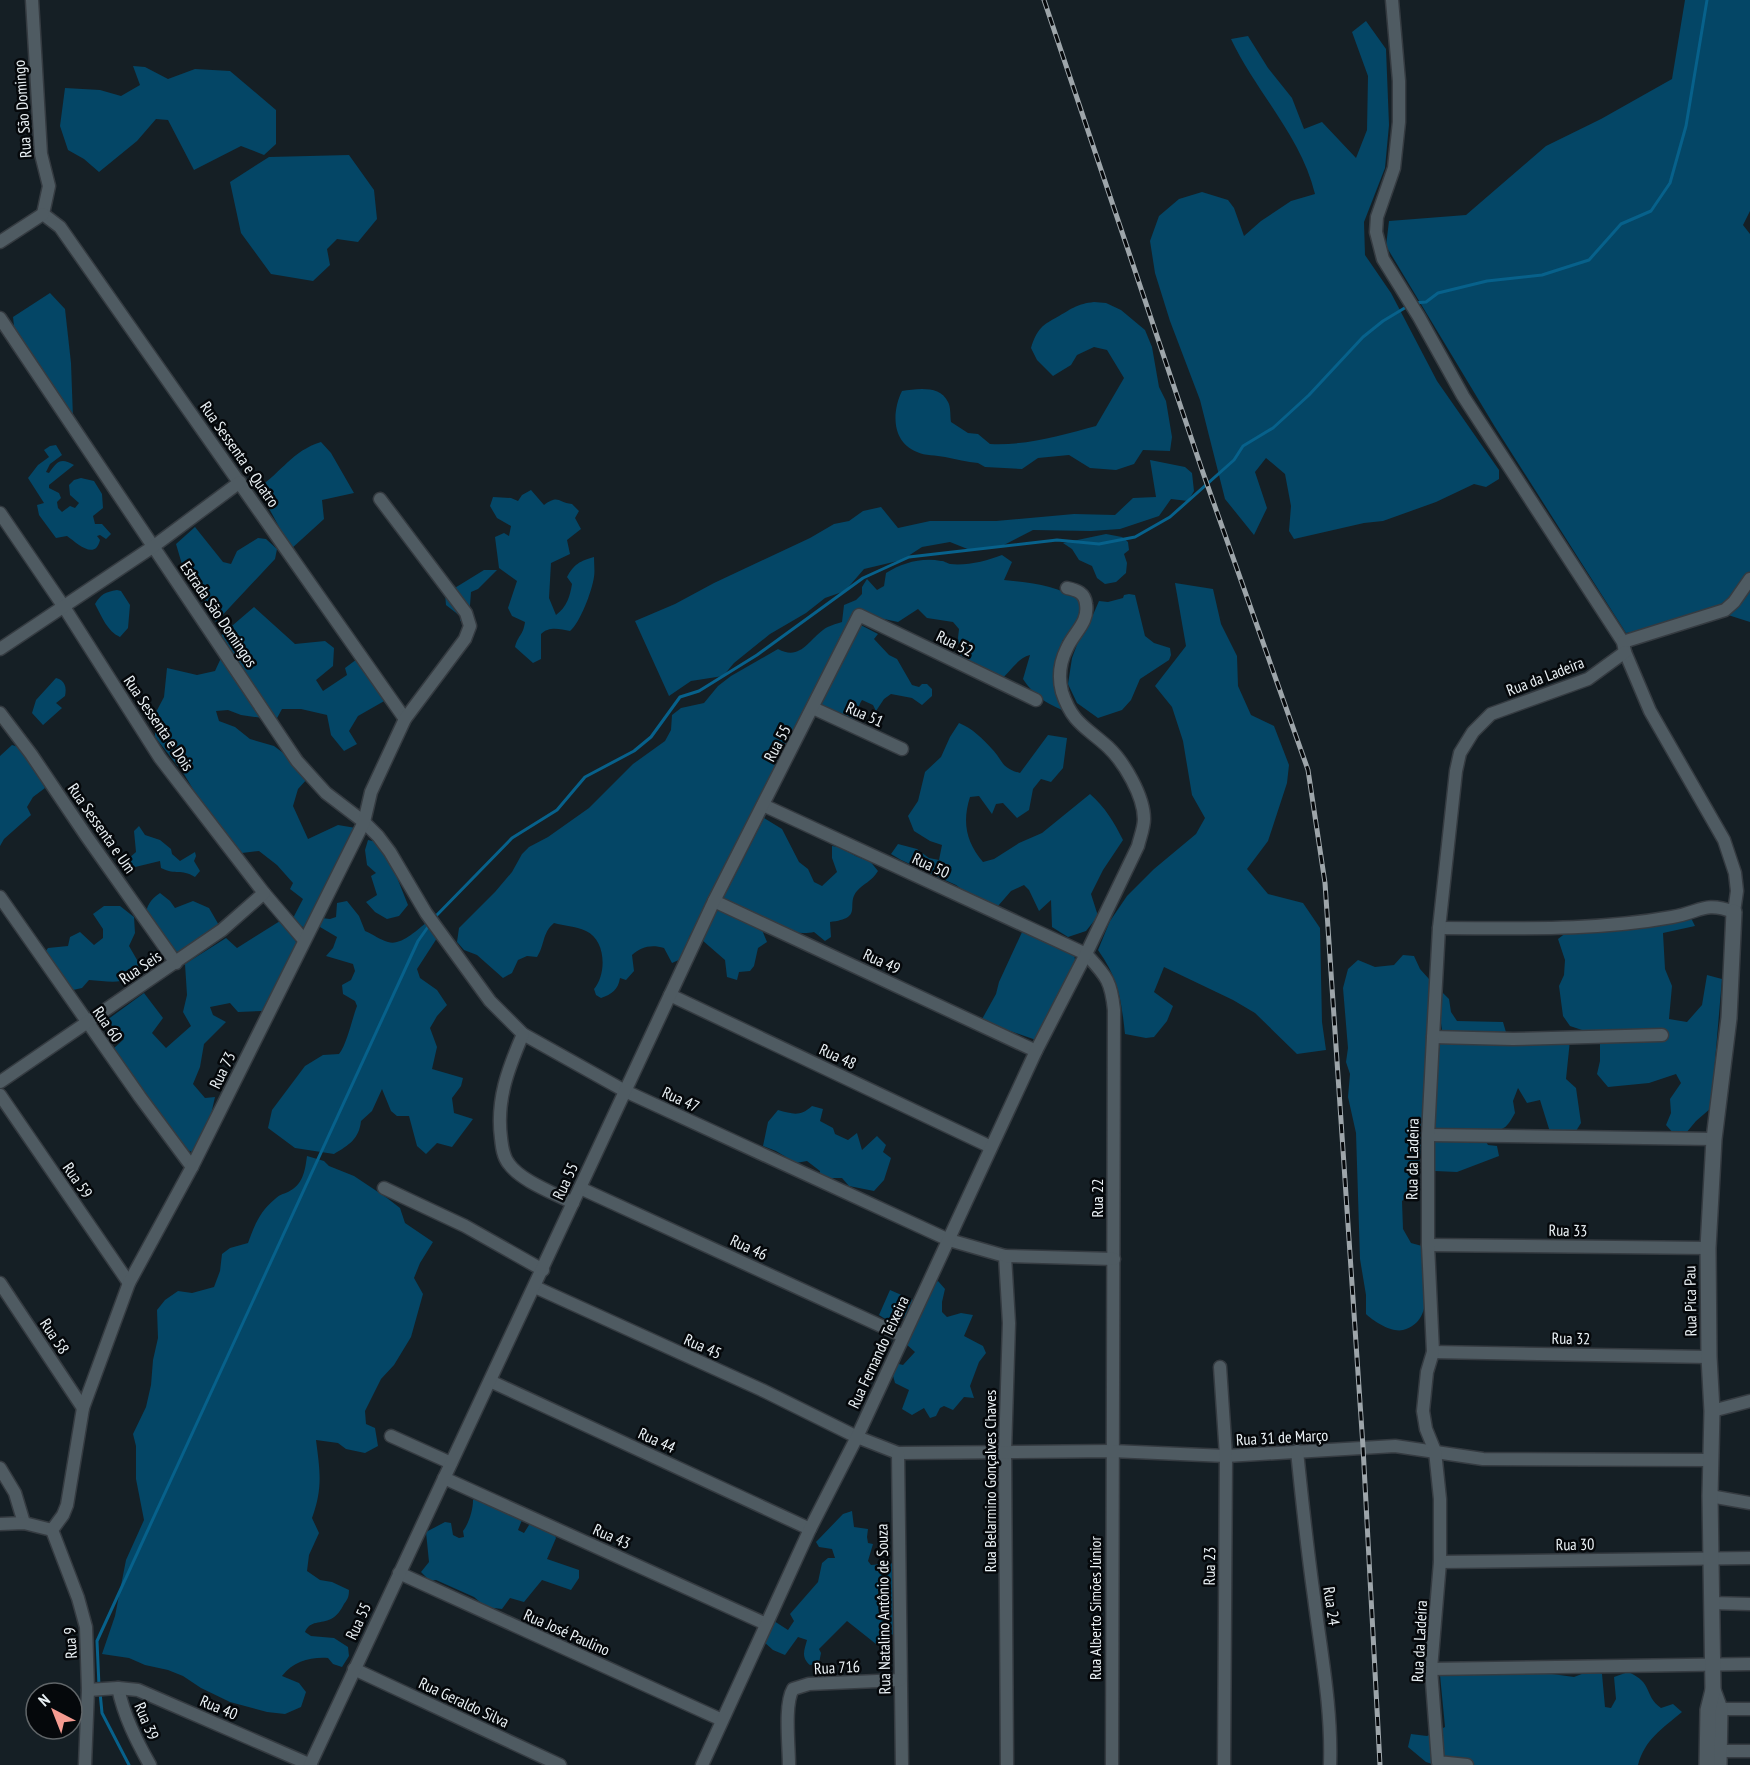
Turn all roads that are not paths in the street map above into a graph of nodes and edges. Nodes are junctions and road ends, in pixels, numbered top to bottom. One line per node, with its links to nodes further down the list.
1 (32, 0): 3 (street, Rua São Domingo)
2 (1392, 0): 14 (street)
3 (42, 214): 4 (street); 6 (street, Rua Sessenta e Quatro)
4 (0, 242)
5 (0, 318): 9 (street, Estrada São Domingos)
6 (240, 483): 9 (street); 19 (street, Rua Sessenta e Quatro)
7 (380, 499): 19 (street, Rua 73)
8 (0, 513): 12 (street, Rua Sessenta e Dois)
9 (153, 546): 12 (street); 22 (street, Estrada São Domingos)
10 (1750, 579): 14 (street, Rua da Ladeira)
11 (1067, 588): 30 (street, Rua Fernando Teixeira)
12 (64, 607): 15 (street); 23 (street, Rua Sessenta e Dois)
13 (859, 615): 16 (street, Rua 52); 17 (street, Rua 55)
14 (1624, 647): 26 (street); 27 (street, Rua da Ladeira)
15 (0, 649)
16 (1036, 700)
17 (813, 708): 20 (street, Rua 51); 21 (street, Rua 55)
18 (0, 713): 31 (street, Rua Sessenta e Um)
19 (405, 719): 22 (street, Rua 73)
20 (902, 749)
21 (763, 805): 25 (street, Rua 55); 30 (street, Rua 50)
22 (364, 822): 28 (street, Estrada São Domingos); 29 (street, Rua 73)
23 (264, 893): 29 (street, Rua Sessenta e Dois); 31 (street, Rua Seis)
24 (0, 897): 33 (street, Rua 60)
25 (714, 901): 32 (street, Rua 55); 37 (street, Rua 49)
26 (1734, 912): 27 (street); 42 (street, Rua Pica Pau)
27 (1439, 928): 36 (street, Rua da Ladeira)
28 (441, 931): 34 (street, Rua 47)
29 (304, 940): 44 (street, Rua 73)
30 (1086, 954): 37 (street, Rua Fernando Teixeira); 52 (street, Rua 22)
31 (176, 963): 33 (street, Rua Seis)
32 (670, 995): 39 (street, Rua 55); 43 (street, Rua 48)
33 (88, 1023): 38 (street, Rua Seis); 44 (street, Rua 60)
34 (523, 1034): 39 (street, Rua 47); 47 (street)
35 (1662, 1035): 36 (street)
36 (1433, 1037): 41 (street, Rua da Ladeira)
37 (1036, 1051): 43 (street, Rua Fernando Teixeira)
38 (0, 1082)
39 (625, 1091): 46 (street, Rua 55); 48 (street, Rua 47)
40 (0, 1095): 55 (street, Rua 59)
41 (1428, 1135): 42 (street); 49 (street, Rua da Ladeira)
42 (1714, 1139): 50 (street, Rua Pica Pau)
43 (991, 1147): 48 (street, Rua Fernando Teixeira)
44 (192, 1167): 55 (street, Rua 73)
45 (384, 1188): 53 (street)
46 (580, 1188): 47 (street, Rua 55); 57 (street, Rua 46)
47 (573, 1203): 53 (street, Rua 55)
48 (949, 1240): 51 (street); 57 (street, Rua Fernando Teixeira)
49 (1428, 1245): 50 (street, Rua 33); 58 (street, Rua da Ladeira)
50 (1707, 1248): 59 (street, Rua Pica Pau)
51 (1005, 1256): 52 (street); 68 (street, Rua Belarmino Gonçalves Chaves)
52 (1114, 1258): 67 (street, Rua 22)
53 (543, 1270): 56 (street, Rua 55)
54 (0, 1282): 63 (street, Rua 58)
55 (129, 1283): 63 (street, Rua 73)
56 (535, 1287): 61 (street, Rua 55); 66 (street, Rua 45)
57 (903, 1336): 66 (street, Rua Fernando Teixeira)
58 (1433, 1353): 59 (street, Rua 32); 70 (street, Rua da Ladeira)
59 (1709, 1357): 64 (street, Rua Pica Pau)
60 (1220, 1367): 72 (street, Rua 23)
61 (490, 1381): 74 (street, Rua 55); 81 (street, Rua 44)
62 (1750, 1401): 64 (street)
63 (83, 1408): 82 (street, Rua 73)
64 (1712, 1411): 73 (street, Rua Pica Pau)
65 (391, 1436): 74 (street)
66 (857, 1437): 71 (street, Rua 31 de Março); 81 (street, Rua Fernando Teixeira)
67 (1112, 1450): 68 (street, Rua 31 de Março); 72 (street, Rua 31 de Março); 110 (street, Rua Alberto Simões Júnior)
68 (1005, 1451): 71 (street, Rua 31 de Março); 109 (street, Rua Belarmino Gonçalves Chaves)
69 (1297, 1451): 70 (street, Rua 31 de Março); 72 (street, Rua 31 de Março); 112 (street, Rua 24)
70 (1435, 1451): 73 (street, Rua 31 de Março); 85 (street, Rua da Ladeira)
71 (898, 1453): 94 (street, Rua Natalino Antônio de Souza)
72 (1226, 1456): 111 (street, Rua 23)
73 (1711, 1460): 77 (street, Rua Pica Pau)
74 (451, 1463): 76 (street, Rua 55)
75 (0, 1468): 79 (street)
76 (444, 1479): 86 (street, Rua 55); 89 (street, Rua 43)
77 (1710, 1496): 78 (street); 84 (street, Rua Pica Pau)
78 (1750, 1503)
79 (24, 1523): 80 (street); 82 (street)
80 (0, 1524)
81 (810, 1529): 89 (street, Rua Fernando Teixeira)
82 (52, 1530): 96 (street, Rua 9)
83 (1750, 1558): 84 (street, Rua 30)
84 (1710, 1559): 85 (street, Rua 30); 87 (street, Rua Pica Pau)
85 (1440, 1562): 93 (street, Rua da Ladeira)
86 (399, 1573): 92 (street, Rua 55); 99 (street, Rua José Paulino)
87 (1711, 1603): 88 (street); 90 (street, Rua Pica Pau)
88 (1750, 1604)
89 (766, 1624): 99 (street, Rua Fernando Teixeira)
90 (1713, 1664): 91 (street); 93 (street); 97 (street, Rua Pica Pau)
91 (1750, 1664)
92 (354, 1669): 104 (street, Rua 55); 105 (street, Rua Geraldo Silva)
93 (1431, 1669): 113 (street, Rua da Ladeira)
94 (900, 1680): 107 (street, Rua 716); 108 (street, Rua Natalino Antônio de Souza)
95 (115, 1689): 96 (street, Rua 40); 103 (street, Rua 39); 104 (street, Rua 40)
96 (93, 1690): 102 (street, Rua 9)
97 (1714, 1709): 98 (street); 101 (street, Rua Pica Pau); 114 (street, Rua Pica Pau)
98 (1750, 1709)
99 (722, 1720): 106 (street, Rua Fernando Teixeira)
100 (1750, 1751): 101 (street)
101 (1719, 1758)
102 (85, 1765)
103 (150, 1765)
104 (310, 1765)
105 (560, 1765)
106 (702, 1765)
107 (789, 1765)
108 (902, 1765)
109 (1007, 1765)
110 (1112, 1765)
111 (1224, 1765)
112 (1330, 1765)
113 (1467, 1765)
114 (1707, 1765)

